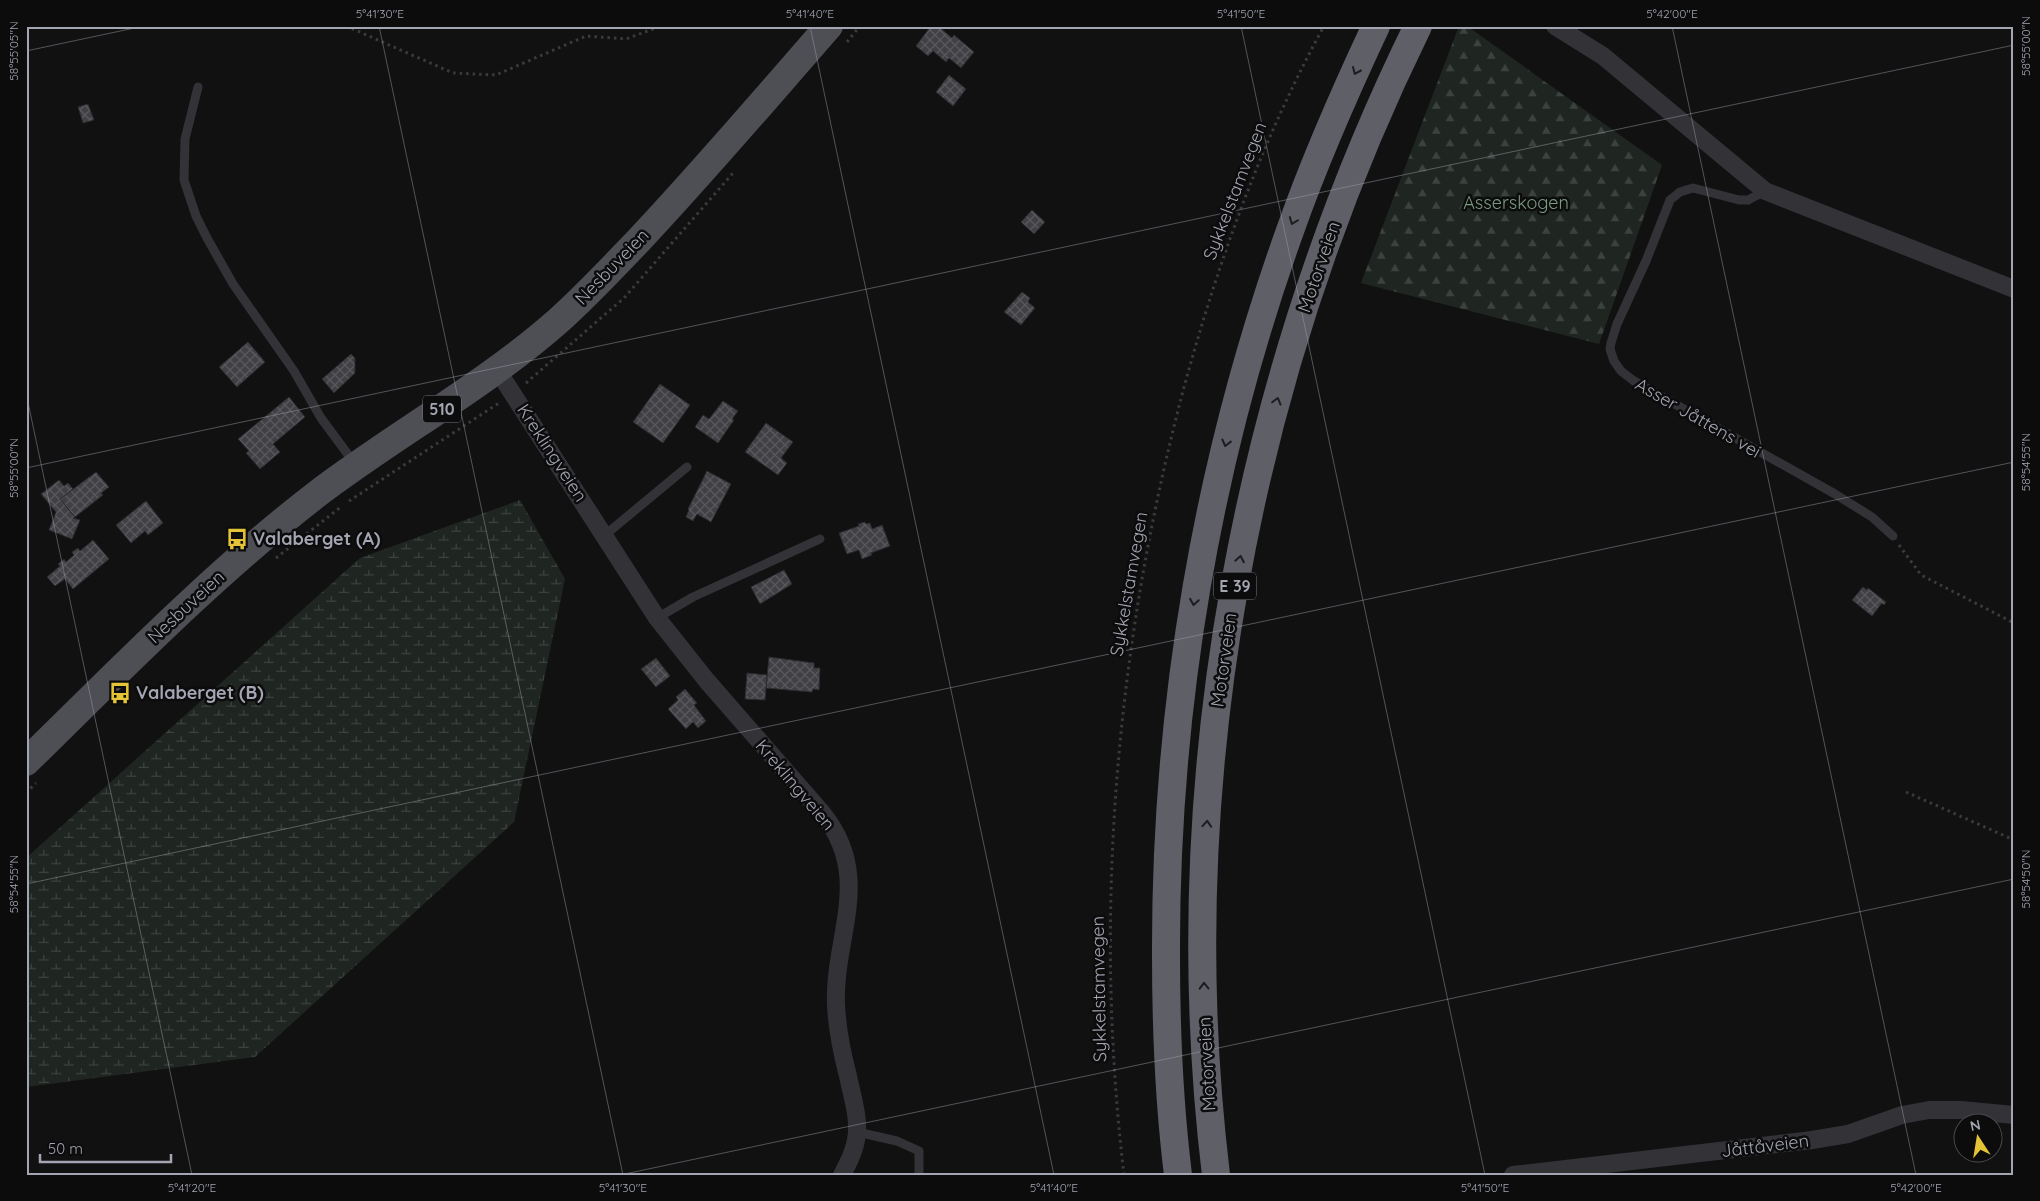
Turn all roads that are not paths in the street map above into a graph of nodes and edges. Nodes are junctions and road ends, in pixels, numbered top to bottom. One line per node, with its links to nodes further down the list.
1 (829, 26): 8 (main road, Nesbuveien / 510)
2 (1376, 26): 20 (highway, E 39, one-way to 20)
3 (1418, 26): 21 (highway, Motorveien / E 39, one-way to 3)
4 (1555, 26): 6 (street)
5 (198, 87): 9 (lane)
6 (1765, 191): 7 (street); 12 (lane, Asser Jåttens vei)
7 (2014, 289)
8 (498, 371): 9 (main road, Nesbuveien / 510); 11 (street, Kreklingveien)
9 (357, 466): 15 (main road, Nesbuveien / 510)
10 (687, 466): 11 (lane)
11 (605, 535): 14 (street, Kreklingveien)
12 (1893, 536)
13 (820, 539): 14 (lane)
14 (657, 618): 17 (street, Kreklingveien)
15 (26, 762)
16 (2014, 1115): 22 (street, Jåttåveien)
17 (857, 1132): 18 (street, Kreklingveien); 19 (lane)
18 (842, 1175)
19 (919, 1175)
20 (1178, 1175)
21 (1216, 1175)
22 (1513, 1175)

